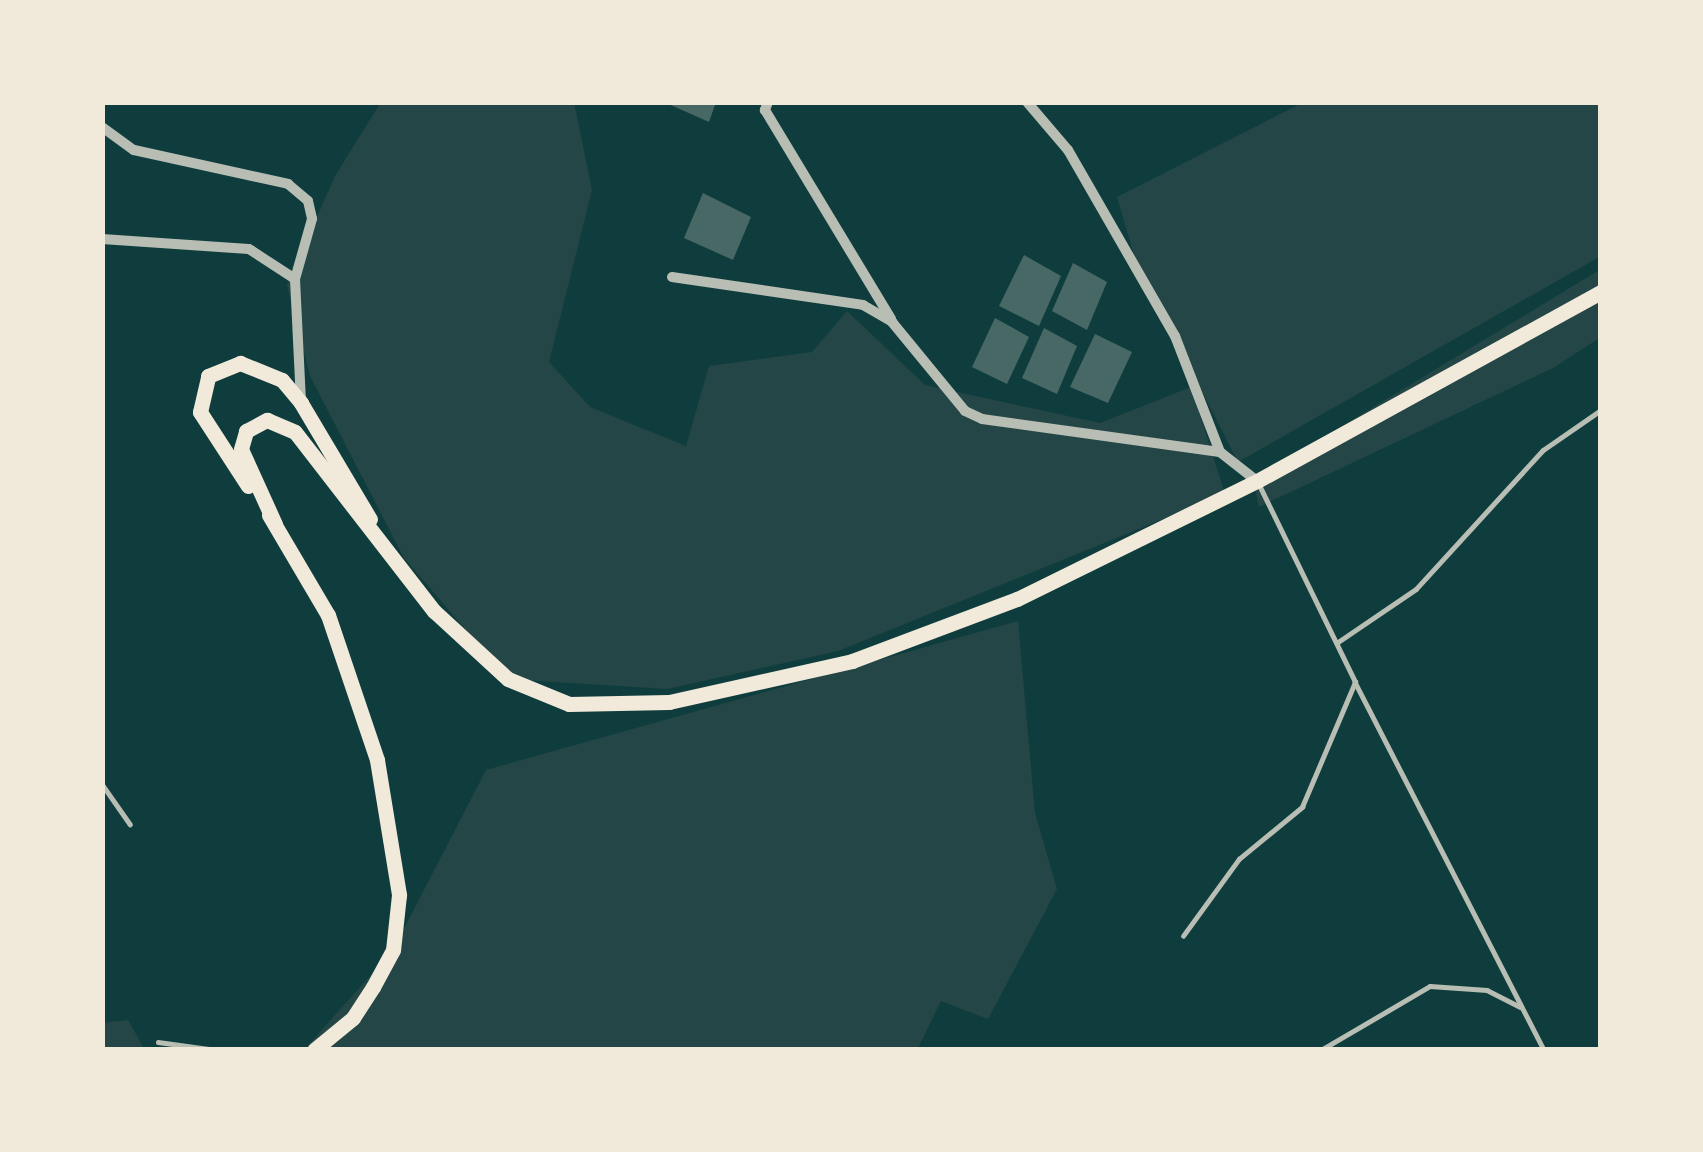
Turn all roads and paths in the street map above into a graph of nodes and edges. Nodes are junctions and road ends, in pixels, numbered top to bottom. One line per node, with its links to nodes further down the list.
1 (768, 102): 8 (street)
2 (1027, 102): 11 (street)
3 (102, 127): 6 (street)
4 (102, 239): 6 (street)
5 (672, 277): 8 (street)
6 (295, 279): 9 (street)
7 (1601, 292): 12 (main road)
8 (892, 322): 11 (street)
9 (301, 403): 13 (main road); 14 (main road)
10 (1601, 410): 15 (lane)
11 (1220, 452): 12 (street)
12 (1256, 481): 14 (main road); 15 (lane)
13 (274, 524): 14 (main road); 23 (main road)
14 (397, 564)
15 (1338, 642): 16 (lane)
16 (1355, 682): 19 (lane); 20 (lane)
17 (102, 784): 18 (lane)
18 (130, 824)
19 (1183, 936)
20 (1520, 1007): 24 (lane); 25 (lane)
21 (158, 1042): 22 (lane)
22 (217, 1050)
23 (314, 1050)
24 (1321, 1050)
25 (1544, 1050)

